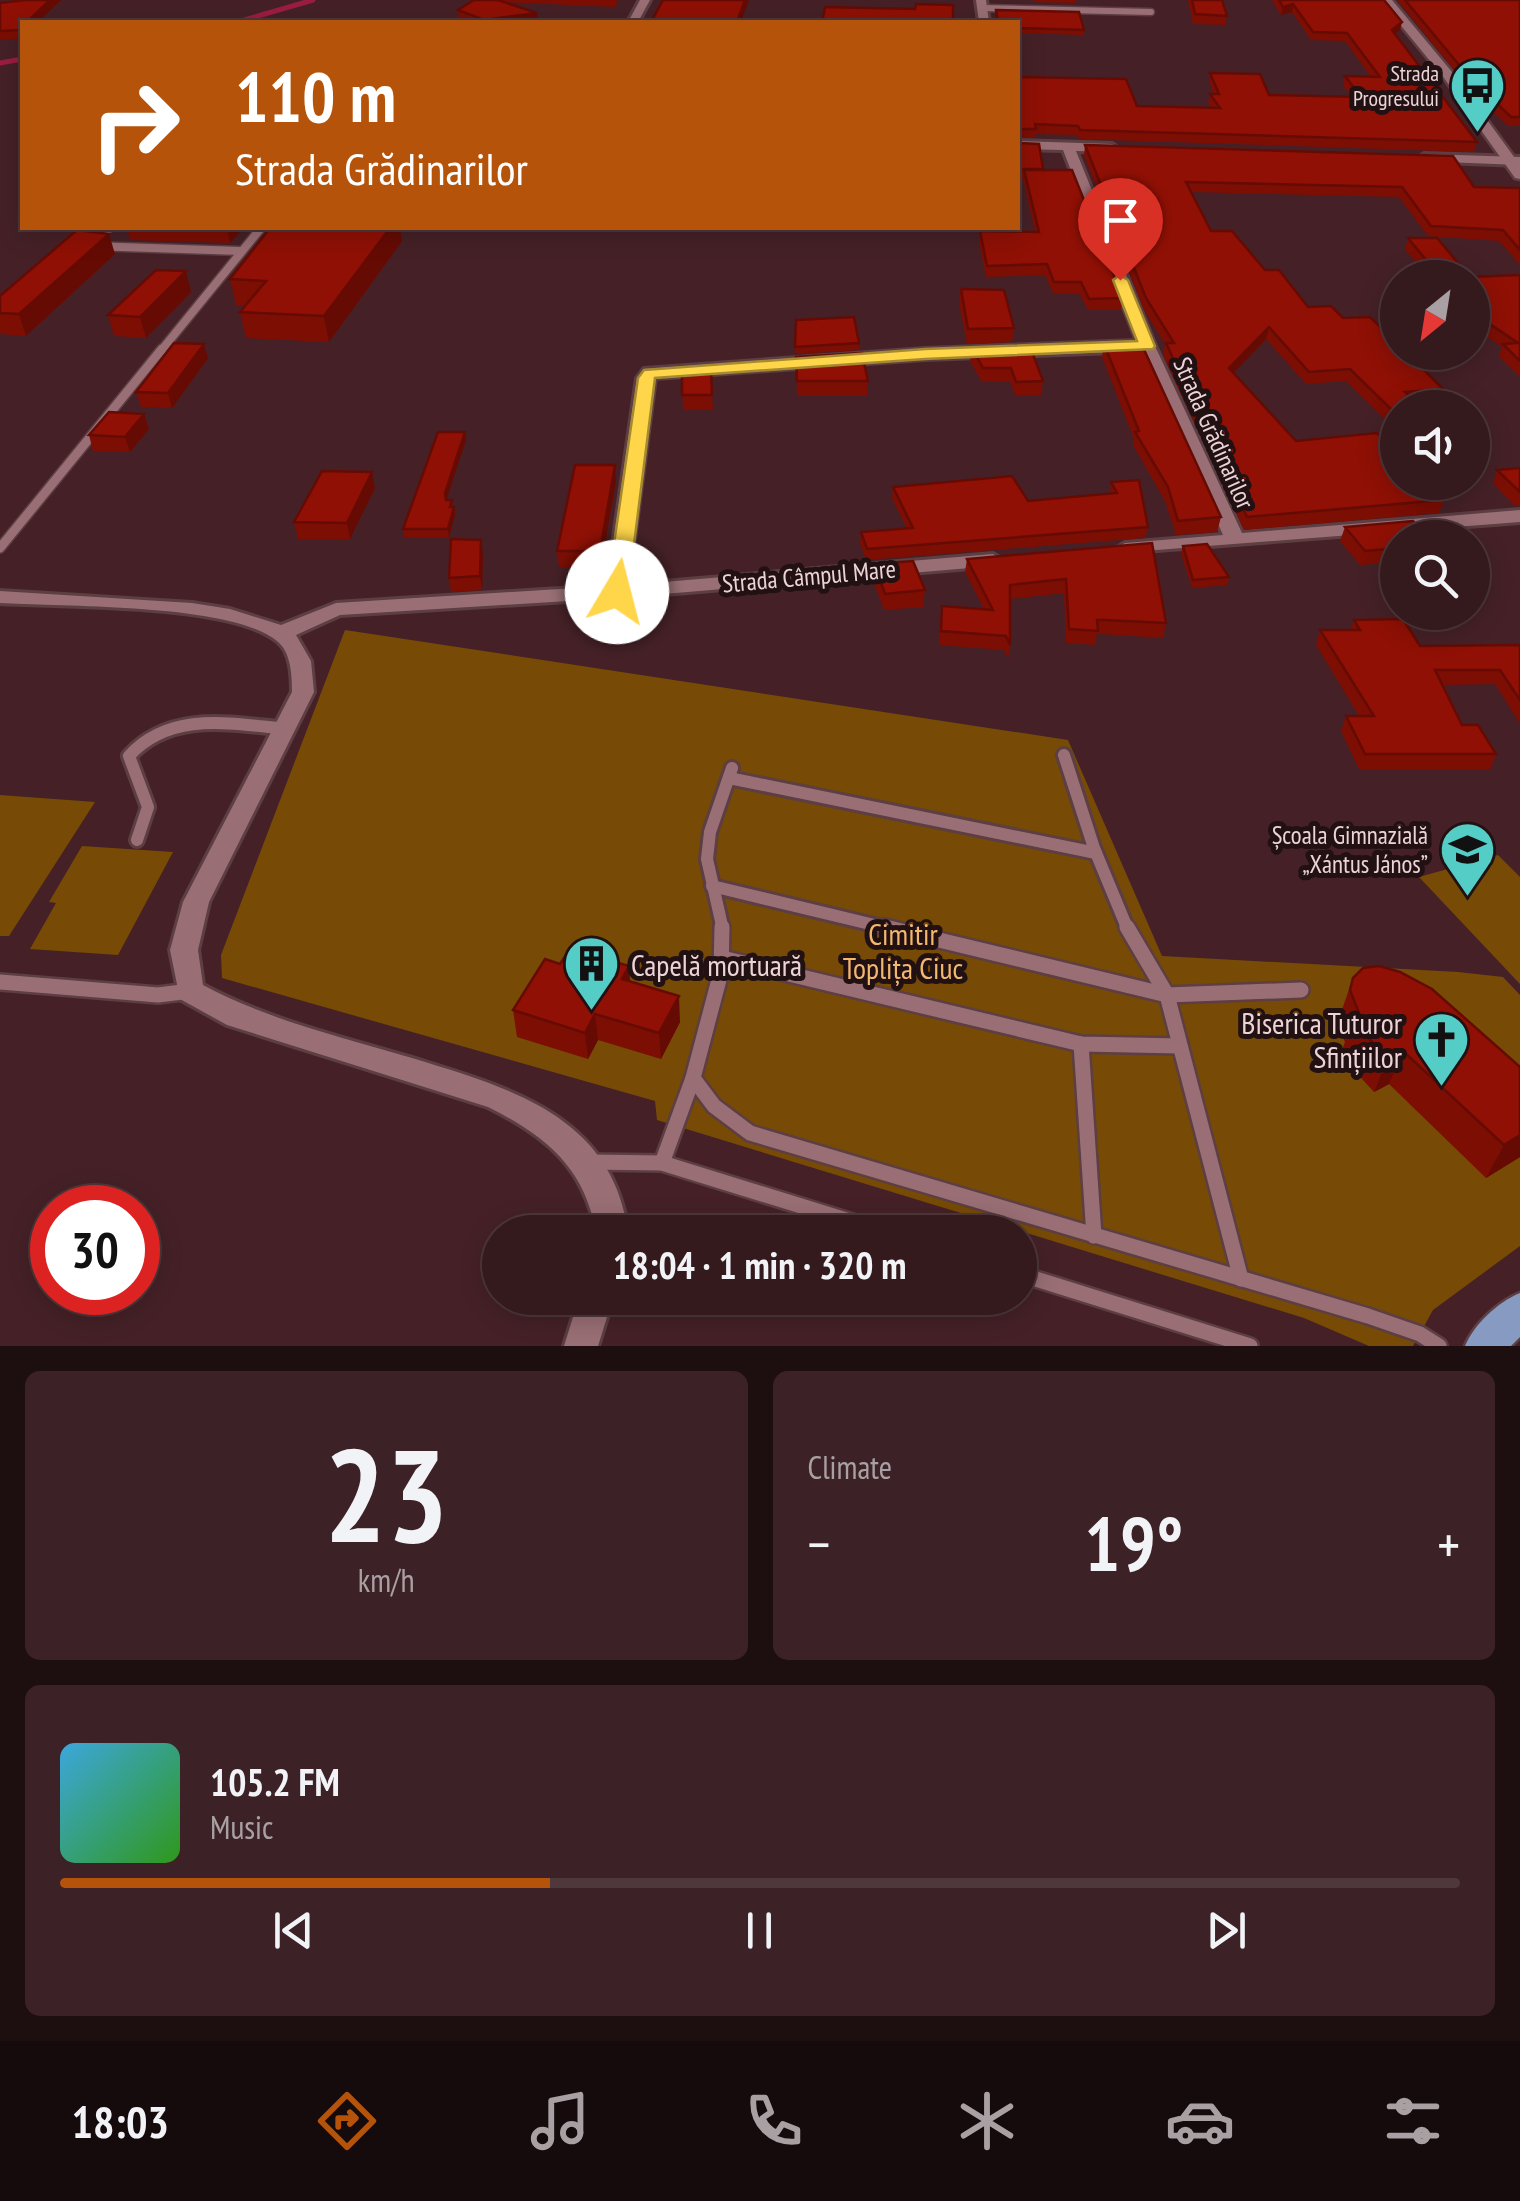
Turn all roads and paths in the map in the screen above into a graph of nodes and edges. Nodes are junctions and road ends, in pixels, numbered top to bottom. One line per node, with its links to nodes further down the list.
1 (1386, 0): 8 (main road)
2 (982, 4): 3 (lane)
3 (1150, 12)
4 (1020, 145): 5 (street)
5 (1068, 147): 6 (street); 13 (street, Strada Grădinarilor)
6 (1126, 149)
7 (1413, 157): 8 (street)
8 (1514, 160): 9 (main road)
9 (1520, 175)
10 (107, 230): 12 (lane)
11 (258, 230): 12 (lane)
12 (242, 251): 16 (lane)
13 (1147, 346): 15 (street, Strada Grădinarilor); 19 (street, Strada Grădinarilor)
14 (1520, 516): 15 (street)
15 (1235, 540): 17 (street)
16 (0, 548)
17 (1099, 552)
18 (1021, 558): 19 (street, Strada Câmpul Mare)
19 (617, 592): 21 (street, Strada Câmpul Mare)
20 (0, 598): 21 (street)
21 (282, 633): 22 (street)
22 (288, 729): 24 (lane); 30 (street)
23 (1064, 755): 25 (lane)
24 (137, 840)
25 (1096, 853): 26 (lane); 31 (lane)
26 (712, 886): 27 (lane); 31 (lane)
27 (722, 958): 32 (lane); 34 (lane)
28 (0, 982): 30 (lane)
29 (1300, 990): 31 (lane)
30 (190, 991): 35 (street)
31 (1167, 994): 33 (lane)
32 (1082, 1044): 33 (lane); 39 (lane)
33 (1180, 1046): 41 (lane)
34 (693, 1078): 36 (lane); 39 (lane)
35 (586, 1162): 36 (lane); 37 (street)
36 (662, 1163): 38 (lane)
37 (609, 1215)
38 (830, 1215)
39 (1094, 1236): 41 (lane)
40 (1037, 1279): 44 (lane)
41 (1241, 1279): 45 (lane)
42 (591, 1315): 43 (street)
43 (581, 1346)
44 (1250, 1346)
45 (1439, 1346)

